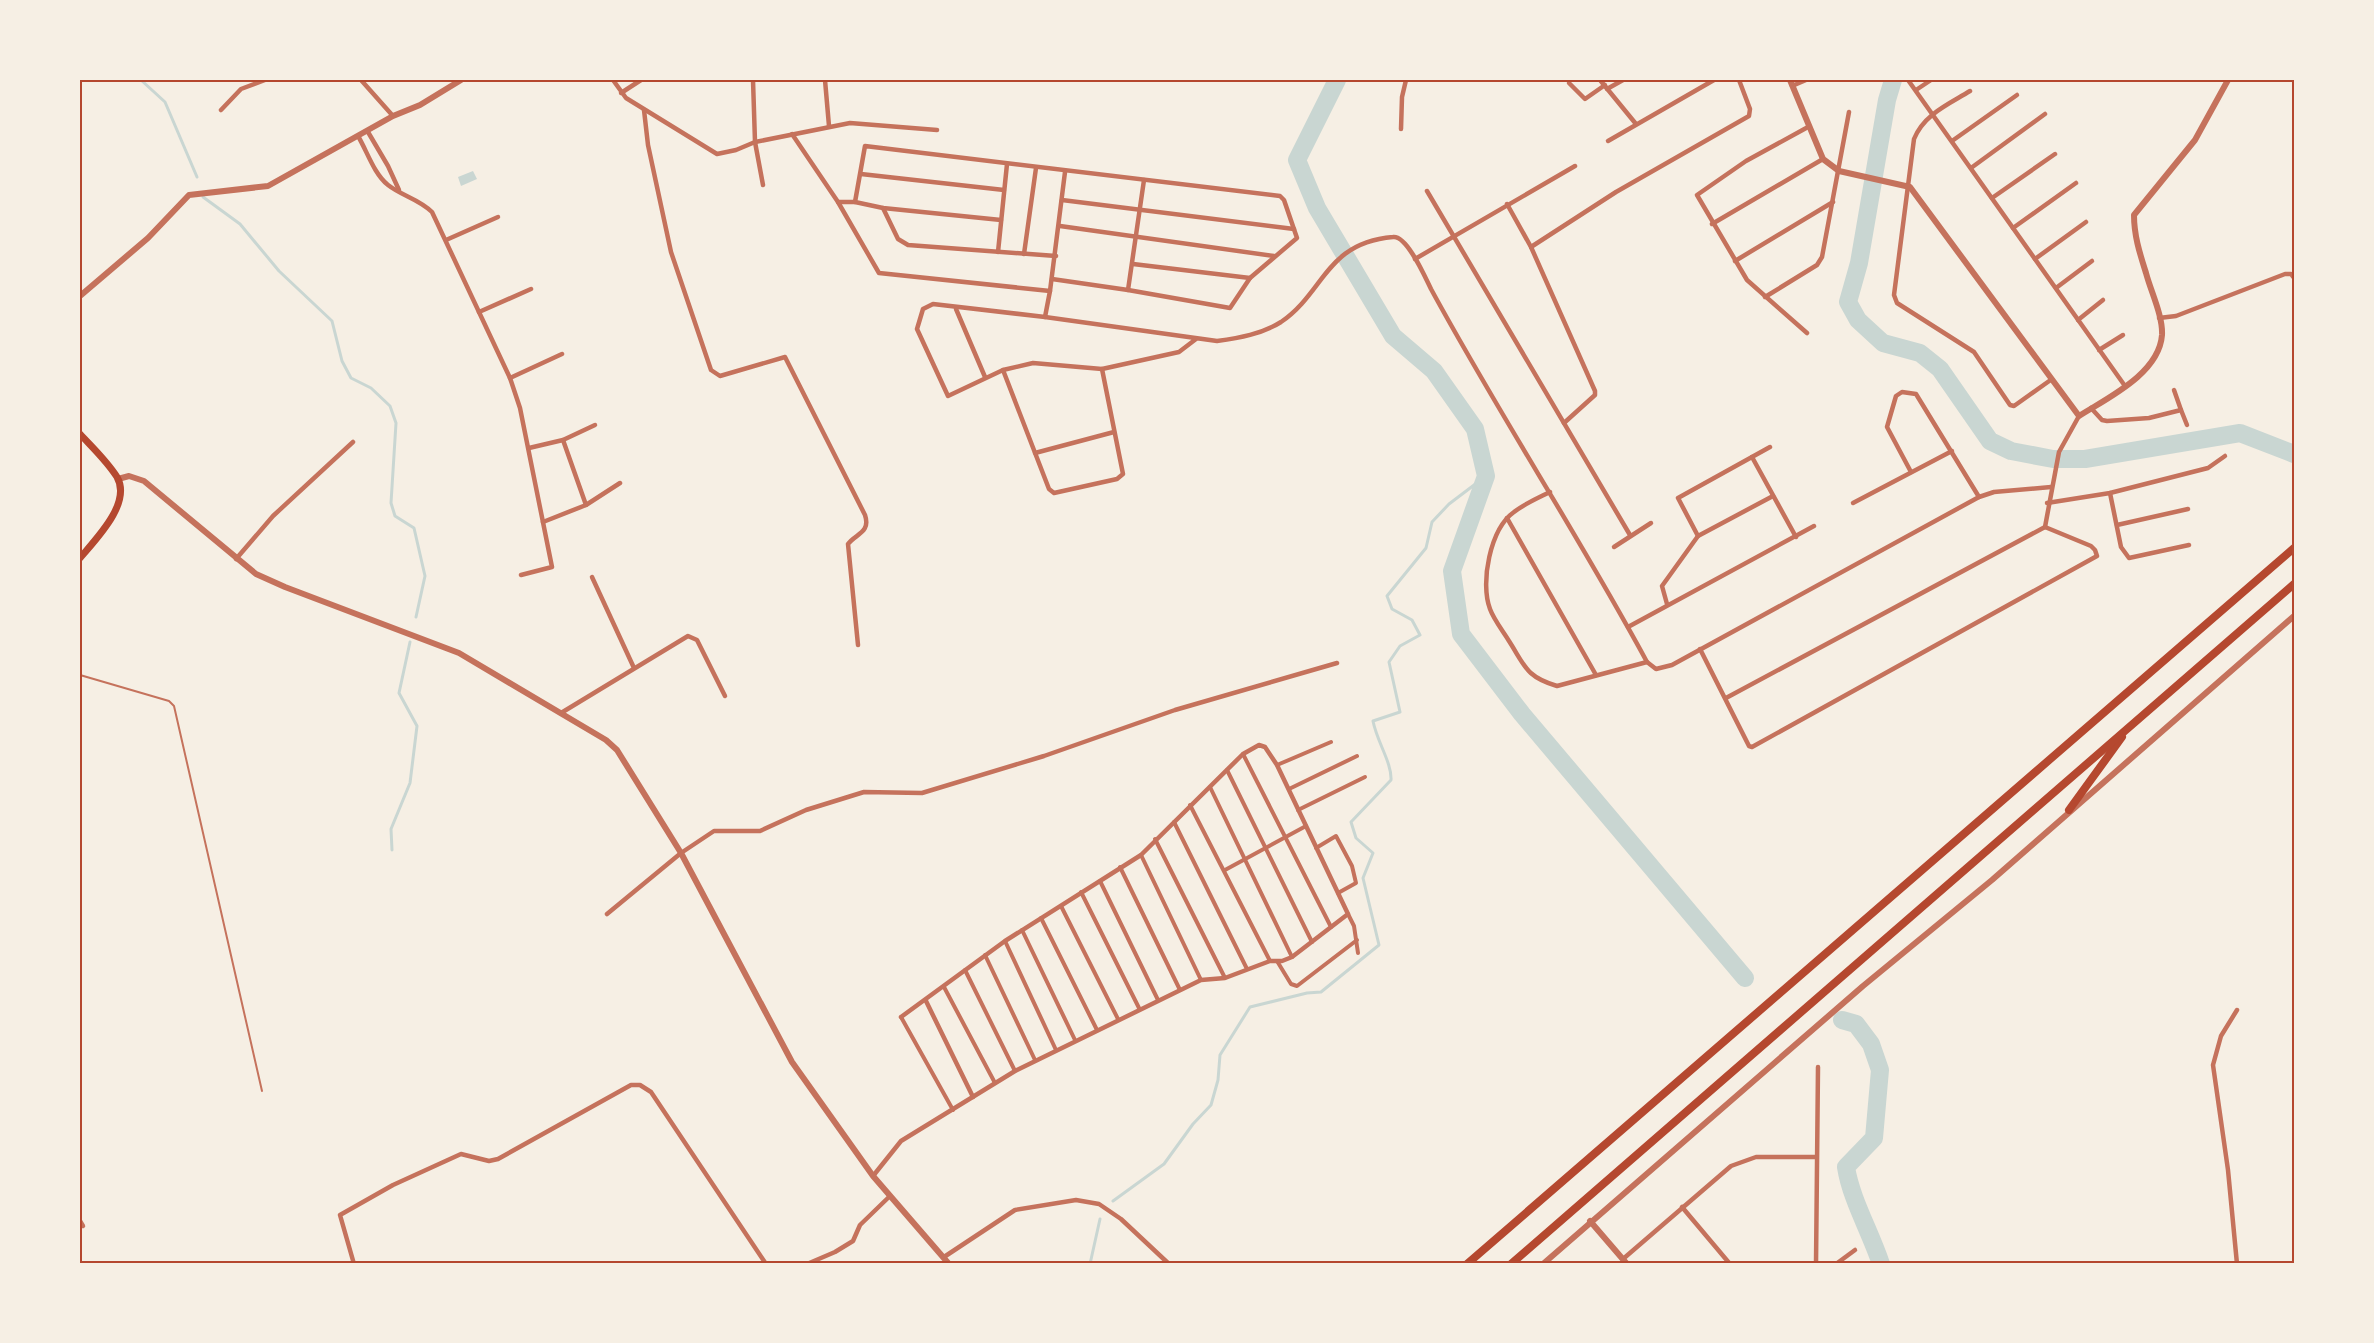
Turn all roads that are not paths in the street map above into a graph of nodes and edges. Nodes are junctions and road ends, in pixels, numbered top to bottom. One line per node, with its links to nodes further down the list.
1 (265, 80): 17 (street)
2 (361, 80): 30 (street)
3 (461, 80): 30 (street)
4 (613, 80): 23 (street)
5 (641, 80): 23 (street)
6 (753, 80): 39 (street)
7 (825, 80): 32 (street)
8 (1406, 80): 34 (street)
9 (1600, 80): 20 (street)
10 (1623, 80): 20 (street)
11 (1714, 80): 31 (street)
12 (1738, 80): 78 (street)
13 (1806, 80): 19 (street)
14 (1908, 80): 21 (street)
15 (1931, 80): 21 (street)
16 (2228, 80): 101 (street)
17 (253, 81): 25 (street)
18 (1569, 83): 20 (street)
19 (1791, 83): 33 (street)
20 (1606, 87): 31 (street)
21 (1916, 90): 28 (street)
22 (1970, 91): 28 (street)
23 (621, 93): 26 (street)
24 (2017, 95): 41 (street)
25 (220, 110)
26 (644, 110): 39 (street); 163 (street)
27 (1849, 112): 50 (street)
28 (1934, 114): 41 (street); 56 (street)
29 (2045, 114): 49 (street)
30 (393, 116): 36 (street)
31 (1636, 124): 40 (street)
32 (829, 126): 35 (street); 37 (street)
33 (1808, 127): 45 (street); 71 (street)
34 (1401, 129)
35 (937, 130)
36 (368, 132): 38 (street); 42 (street)
37 (792, 134): 39 (street); 62 (street)
38 (358, 136): 44 (street); 95 (street)
39 (755, 141): 55 (street)
40 (1608, 141)
41 (1952, 141): 49 (street)
42 (379, 150): 44 (street); 57 (street)
43 (2055, 154): 60 (street)
44 (369, 156): 57 (street)
45 (1823, 159): 50 (street); 71 (street)
46 (1007, 164): 48 (street); 52 (street); 58 (street)
47 (1575, 166): 65 (street)
48 (1036, 168): 51 (street); 80 (street)
49 (1971, 168): 60 (street)
50 (1839, 171): 56 (street); 64 (street)
51 (1065, 172): 53 (street); 61 (street)
52 (861, 174): 58 (street); 63 (street)
53 (1144, 180): 67 (street); 74 (street)
54 (2076, 183): 73 (street)
55 (763, 185)
56 (1910, 187): 112 (street); 112 (street)
57 (399, 190): 77 (street)
58 (1004, 190): 69 (street)
59 (1427, 191): 76 (street)
60 (1992, 198): 73 (street)
61 (1062, 200): 67 (street); 72 (street)
62 (838, 202): 63 (street); 94 (street)
63 (855, 202): 66 (street)
64 (1833, 202): 85 (street); 96 (street)
65 (1507, 204): 76 (street); 78 (street)
66 (883, 208): 69 (street); 79 (street)
67 (1140, 209): 74 (street); 75 (street)
68 (498, 217): 77 (street)
69 (1001, 220): 79 (street)
70 (2086, 222): 84 (street)
71 (1712, 224): 85 (street)
72 (1060, 226): 75 (street); 81 (street)
73 (2013, 228): 84 (street)
74 (1294, 229): 82 (street)
75 (1136, 236): 82 (street); 87 (street)
76 (1456, 236): 83 (street); 118 (street)
77 (446, 240): 99 (street)
78 (1531, 247): 118 (street)
79 (998, 252): 80 (street)
80 (1024, 254): 81 (street)
81 (1056, 256): 90 (street)
82 (1275, 256): 88 (street)
83 (1415, 259): 105 (street); 135 (street)
84 (2035, 259): 91 (street)
85 (1735, 261): 96 (street)
86 (2092, 261): 91 (street)
87 (1133, 264): 88 (street); 93 (street)
88 (1250, 278): 93 (street)
89 (2295, 278): 101 (street)
90 (1052, 279): 93 (street); 94 (street)
91 (2056, 288): 102 (street)
92 (531, 289): 99 (street)
93 (1128, 290)
94 (1050, 291): 100 (street)
95 (80, 296)
96 (1765, 297): 103 (street)
97 (2103, 300): 102 (street)
98 (956, 309): 100 (street); 110 (street); 110 (street)
99 (479, 312): 111 (street)
100 (1045, 317): 105 (street)
101 (2159, 318): 113 (street)
102 (2078, 320): 106 (street)
103 (1807, 333)
104 (2123, 335): 106 (street)
105 (1196, 339): 108 (street)
106 (2099, 350): 113 (street)
107 (562, 354): 111 (street)
108 (1102, 369): 109 (street); 121 (street)
109 (1003, 370): 110 (street); 128 (street)
110 (985, 377)
111 (510, 378): 126 (street)
112 (2052, 379): 117 (street)
113 (2124, 386): 115 (street)
114 (2174, 390): 116 (street)
115 (2091, 408): 116 (street); 117 (street)
116 (2181, 410): 120 (street)
117 (2079, 416): 134 (street)
118 (1564, 423): 149 (street)
119 (595, 425): 123 (street)
120 (2187, 425)
121 (1114, 432): 128 (street); 128 (street)
122 (80, 434): 132 (main road)
123 (563, 440): 126 (street); 141 (street)
124 (353, 442): 156 (street)
125 (1770, 447): 130 (street)
126 (529, 448): 144 (street)
127 (1952, 451): 131 (street); 131 (street); 138 (street)
128 (1035, 453)
129 (2225, 456): 136 (street)
130 (1752, 457): 137 (street); 150 (street)
131 (1911, 472): 139 (street)
132 (118, 479): 155 (main road); 156 (street)
133 (620, 483): 141 (street)
134 (2051, 487): 138 (street); 140 (street)
135 (1550, 492): 143 (street); 162 (street)
136 (2110, 493): 140 (street); 146 (street)
137 (1773, 496): 150 (street); 151 (street)
138 (1979, 497): 164 (street)
139 (1853, 503)
140 (2048, 503): 148 (street)
141 (586, 505): 144 (street)
142 (2188, 509): 146 (street)
143 (1507, 518): 169 (street); 169 (street)
144 (543, 522): 157 (street)
145 (1651, 523): 149 (street)
146 (2117, 525): 152 (street)
147 (1814, 526): 151 (street)
148 (2045, 527): 171 (street); 171 (street)
149 (1630, 535): 153 (street)
150 (1698, 536): 160 (street)
151 (1796, 537): 160 (street)
152 (2189, 545)
153 (1614, 547)
154 (2295, 548): 248 (highway)
155 (80, 558)
156 (236, 559): 172 (street)
157 (521, 576)
158 (592, 577): 167 (street)
159 (2295, 584): 173 (highway)
160 (1667, 604): 162 (street)
161 (2295, 616): 184 (street)
162 (1628, 627): 165 (street)
163 (858, 645)
164 (1700, 649): 165 (street); 171 (street)
165 (1647, 662): 169 (street)
166 (1337, 663): 191 (street)
167 (634, 668): 170 (street); 172 (street)
168 (80, 675): 232 (lane)
169 (1596, 675)
170 (725, 696)
171 (1726, 698)
172 (561, 713): 191 (street)
173 (2131, 724): 184 (highway); 249 (highway)
174 (1331, 742): 177 (street)
175 (1243, 754): 177 (street); 178 (street); 187 (street)
176 (1357, 756): 181 (street)
177 (1276, 765): 181 (street)
178 (1227, 770): 180 (street); 189 (street)
179 (1365, 777): 183 (street)
180 (1209, 786): 182 (street); 193 (street)
181 (1288, 790): 183 (street)
182 (1190, 805): 185 (street); 195 (street)
183 (1298, 810): 186 (street)
184 (2069, 810): 239 (street)
185 (1174, 821): 188 (street); 213 (street)
186 (1306, 826): 187 (street); 190 (street)
187 (1284, 838): 189 (street); 203 (street)
188 (1155, 839): 192 (street); 215 (street)
189 (1264, 848): 193 (street); 207 (street)
190 (1317, 848): 198 (street); 198 (street)
191 (681, 853): 200 (street); 236 (street)
192 (1141, 855): 194 (street); 216 (street)
193 (1244, 858): 195 (street); 210 (street)
194 (1120, 867): 196 (street); 218 (street)
195 (1225, 870): 211 (street)
196 (1100, 881): 197 (street); 219 (street)
197 (1081, 891): 199 (street); 221 (street)
198 (1338, 893): 201 (street)
199 (1061, 906): 202 (street); 224 (street)
200 (607, 914)
201 (1348, 914): 203 (street); 205 (street)
202 (1041, 918): 204 (street); 225 (street)
203 (1331, 928): 207 (street)
204 (1022, 930): 206 (street); 226 (street)
205 (1356, 940): 208 (street); 212 (street)
206 (1005, 941): 209 (street); 227 (street)
207 (1312, 942): 210 (street)
208 (1358, 953)
209 (985, 955): 214 (street); 228 (street)
210 (1292, 957): 212 (street)
211 (1270, 961): 212 (street); 213 (street)
212 (1277, 961)
213 (1247, 969): 215 (street)
214 (965, 970): 217 (street); 230 (street)
215 (1225, 978): 216 (street)
216 (1201, 980): 218 (street)
217 (944, 987): 220 (street); 231 (street)
218 (1180, 990): 219 (street)
219 (1158, 1000): 221 (street)
220 (926, 1001): 223 (street); 233 (street)
221 (1139, 1008): 224 (street)
222 (2236, 1011): 254 (street)
223 (901, 1017): 234 (street)
224 (1118, 1019): 225 (street)
225 (1097, 1029): 226 (street)
226 (1075, 1040): 227 (street)
227 (1056, 1050): 228 (street)
228 (1035, 1060): 230 (street)
229 (1818, 1067): 235 (street)
230 (1015, 1071): 231 (street)
231 (995, 1083): 233 (street)
232 (262, 1091)
233 (973, 1097): 234 (street)
234 (953, 1110): 236 (street)
235 (1816, 1157): 238 (street); 252 (street)
236 (873, 1176): 237 (street)
237 (890, 1196): 241 (street); 245 (street)
238 (1682, 1207): 242 (street); 251 (street)
239 (1590, 1221): 242 (street); 250 (street)
240 (1855, 1250): 253 (street)
241 (944, 1257): 246 (street); 247 (street)
242 (1623, 1262)
243 (354, 1263): 244 (street)
244 (766, 1263)
245 (807, 1263)
246 (949, 1263)
247 (1169, 1263)
248 (1467, 1263)
249 (1511, 1263)
250 (1543, 1263)
251 (1730, 1263)
252 (1816, 1263)
253 (1836, 1263)
254 (2237, 1263)

